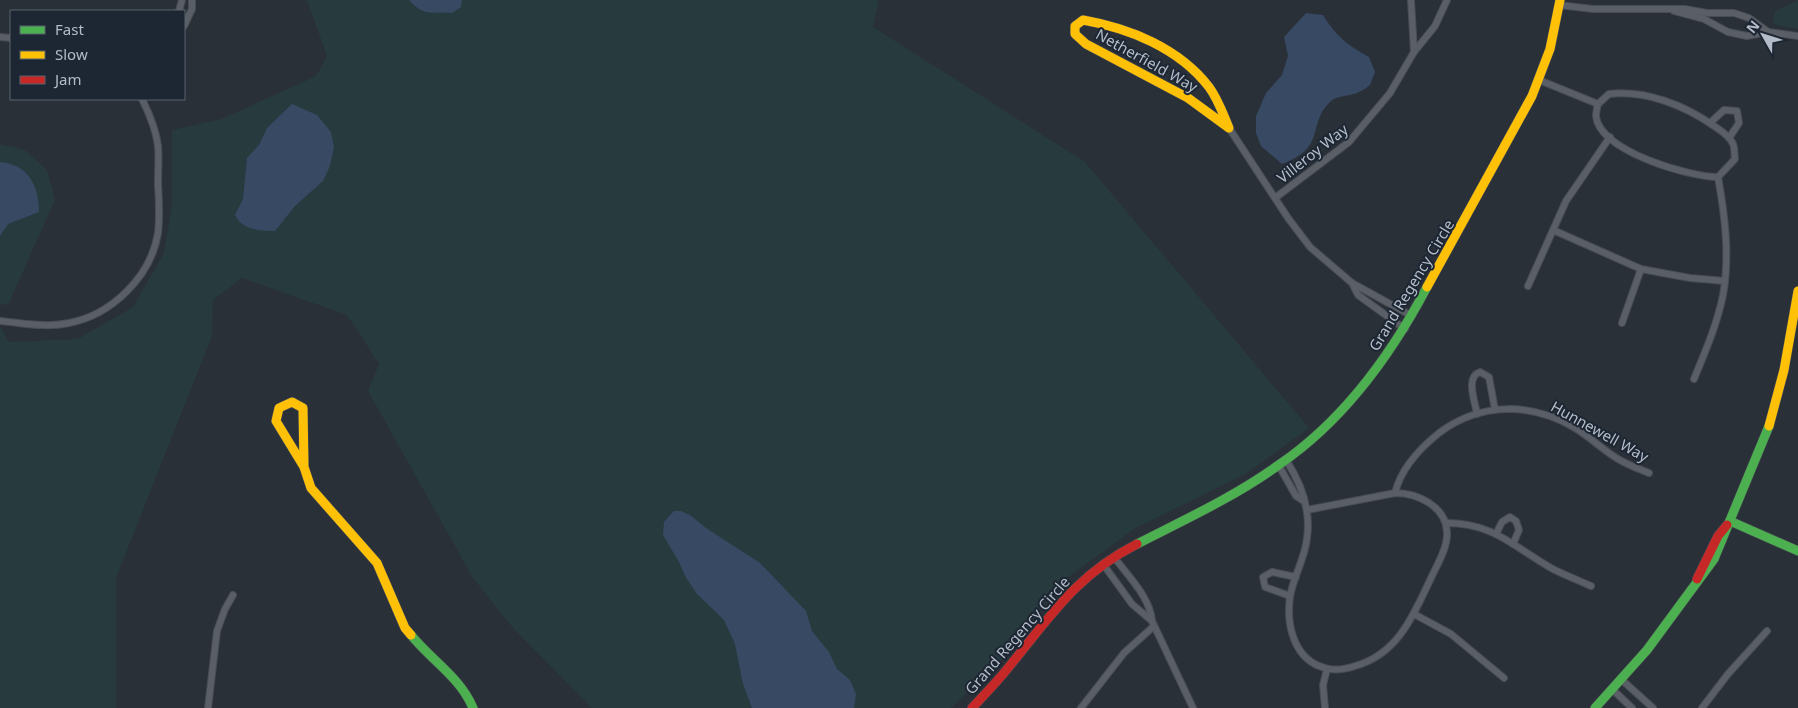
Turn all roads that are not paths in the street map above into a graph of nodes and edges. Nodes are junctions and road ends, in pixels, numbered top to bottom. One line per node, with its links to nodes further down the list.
1 (192, 0): 7 (street)
2 (1411, 0): 11 (street)
3 (1447, 0): 11 (street, Villeroy Way)
4 (1560, 3): 5 (street); 12 (street, Grand Regency Circle)
5 (1672, 11): 6 (street); 8 (street)
6 (1722, 14): 8 (street); 9 (street)
7 (185, 24)
8 (1719, 26): 9 (street)
9 (1768, 32): 10 (street)
10 (1798, 36)
11 (1414, 52): 20 (street, Villeroy Way)
12 (1539, 80): 14 (street); 27 (street, Grand Regency Circle)
13 (142, 100): 28 (street)
14 (1598, 104): 15 (street); 17 (street)
15 (1710, 123): 18 (street); 18 (street)
16 (1229, 128): 16 (street, Netherfield Way); 20 (street, Netherfield Way)
17 (1610, 137): 19 (street); 21 (street)
18 (1729, 138): 19 (street)
19 (1718, 177): 23 (street)
20 (1275, 198): 24 (street, Netherfield Way)
21 (1552, 230): 22 (street); 25 (street)
22 (1641, 269): 23 (street); 29 (street)
23 (1725, 281): 31 (street)
24 (1352, 284): 27 (street, Netherfield Way); 30 (street, Netherfield Way)
25 (1528, 286)
26 (1798, 292): 41 (street)
27 (1412, 316): 30 (street, Grand Regency Circle)
28 (0, 321)
29 (1622, 323)
30 (1405, 329): 34 (street, Grand Regency Circle)
31 (1694, 379)
32 (1495, 410): 33 (street, Hunnewell Way); 33 (street); 37 (street, Hunnewell Way)
33 (1477, 414): 38 (street, Hunnewell Way)
34 (1286, 460): 35 (street, Grand Regency Circle); 39 (street)
35 (1278, 466): 39 (street); 46 (street, Grand Regency Circle)
36 (304, 467): 36 (street); 60 (street)
37 (1649, 473)
38 (1395, 493): 40 (street); 42 (street)
39 (1302, 500): 40 (street)
40 (1306, 510): 48 (street)
41 (1730, 521): 45 (street); 57 (street)
42 (1446, 523): 43 (street); 52 (street)
43 (1496, 534): 44 (street); 44 (street)
44 (1512, 544): 49 (street)
45 (1798, 551)
46 (1114, 557): 47 (street, Grand Regency Circle); 53 (street)
47 (1103, 564): 53 (street); 61 (street, Grand Regency Circle)
48 (1296, 577): 51 (street); 51 (street)
49 (1591, 586)
50 (234, 595): 59 (street)
51 (1290, 596): 55 (street)
52 (1414, 614): 55 (street); 56 (street)
53 (1153, 624): 62 (street); 63 (street)
54 (1767, 631): 68 (street)
55 (1327, 669): 64 (street)
56 (1504, 678)
57 (1622, 680): 58 (street); 67 (street)
58 (1613, 690): 65 (street); 66 (street)
59 (208, 708)
60 (473, 708)
61 (972, 708)
62 (1081, 708)
63 (1193, 708)
64 (1325, 708)
65 (1595, 708)
66 (1632, 708)
67 (1652, 708)
68 (1702, 708)

